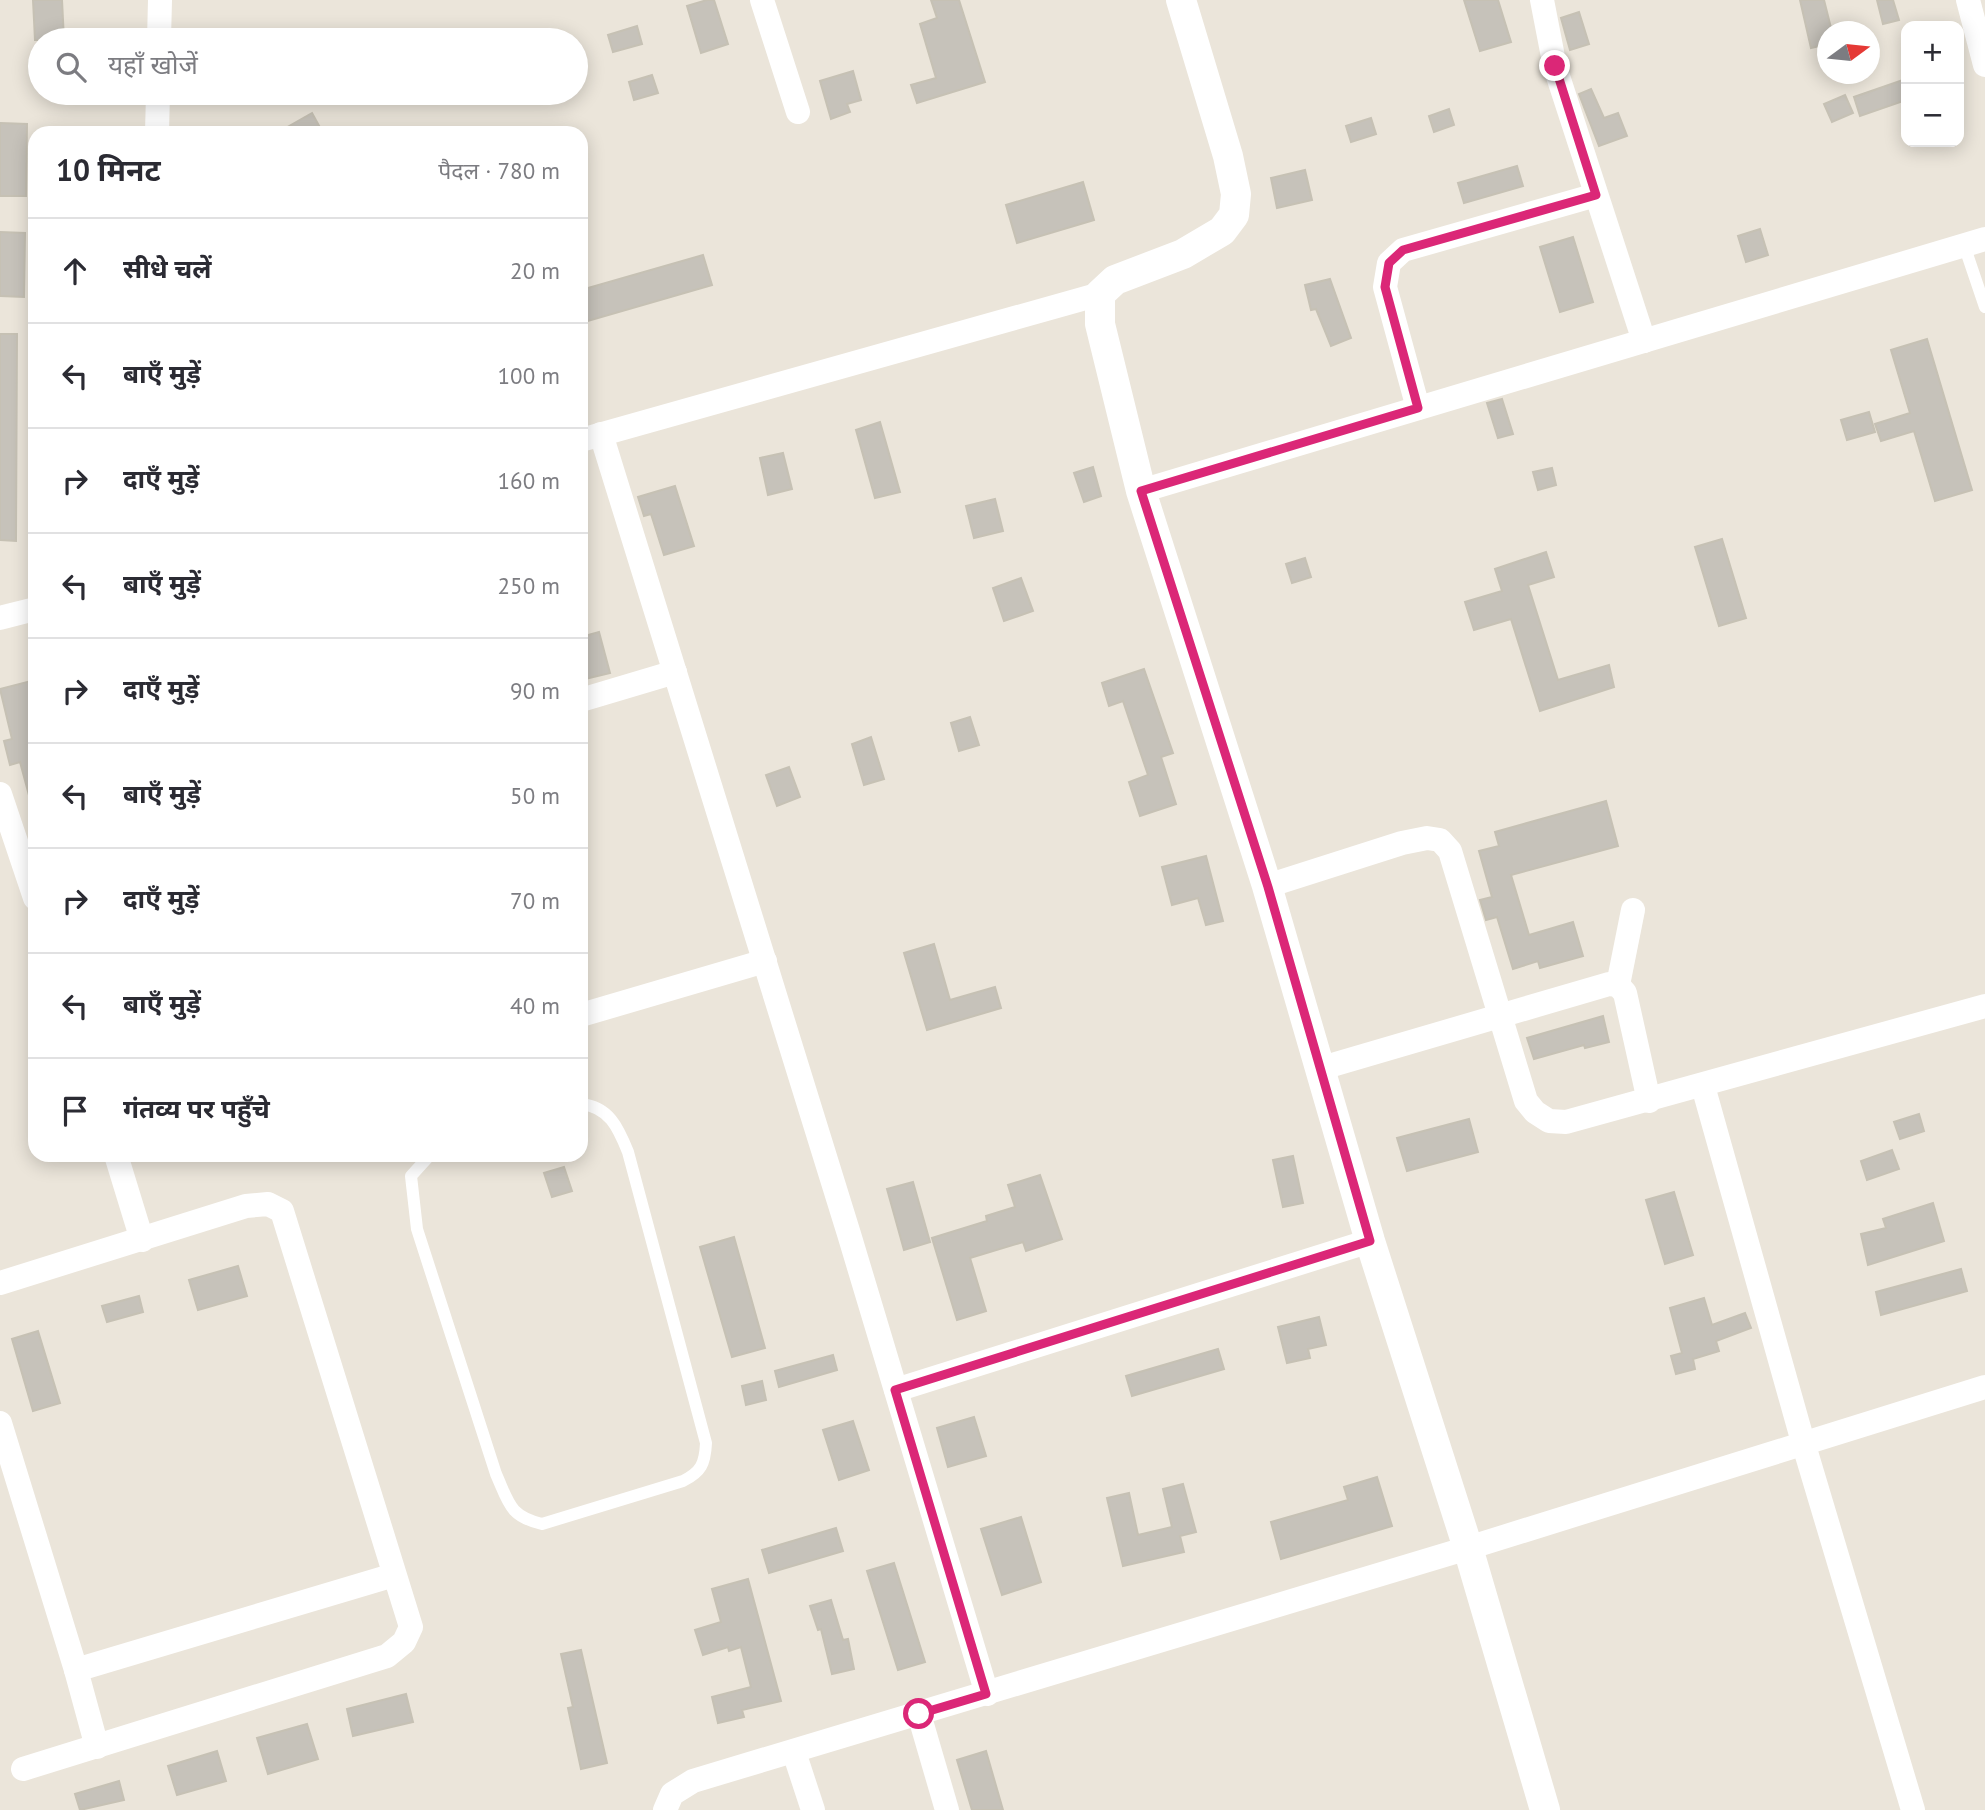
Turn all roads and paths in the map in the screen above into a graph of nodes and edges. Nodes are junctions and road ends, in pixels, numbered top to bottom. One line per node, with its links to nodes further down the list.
1 (160, 0): 6 (street)
2 (762, 0): 9 (street)
3 (1181, 0): 13 (street)
4 (1542, 0): 11 (street)
5 (1968, 0): 7 (street)
6 (159, 28)
7 (1985, 65)
8 (158, 105): 10 (street)
9 (798, 113)
10 (157, 126)
11 (1596, 195): 15 (street); 16 (street)
12 (1975, 242): 14 (lane); 15 (street)
13 (1100, 294): 17 (street); 18 (street)
14 (1985, 307)
15 (1644, 341): 16 (street)
16 (1418, 408): 18 (street)
17 (591, 437): 21 (street)
18 (1141, 491): 25 (street)
19 (28, 611): 20 (street)
20 (0, 618)
21 (675, 672): 22 (street); 27 (street)
22 (588, 698)
23 (0, 794): 24 (street)
24 (28, 877)
25 (1268, 887): 31 (street); 32 (street)
26 (1633, 910): 28 (street)
27 (765, 961): 30 (street); 42 (street)
28 (1618, 985): 31 (street); 34 (street)
29 (1985, 1006): 33 (street)
30 (588, 1013)
31 (1499, 1016): 32 (street); 34 (street)
32 (1322, 1068): 39 (street)
33 (1703, 1086): 34 (street); 44 (street)
34 (1649, 1101)
35 (588, 1105): 37 (lane)
36 (118, 1162): 38 (street)
37 (424, 1162)
38 (142, 1240): 40 (street); 46 (street)
39 (1370, 1241): 42 (street); 45 (street)
40 (0, 1283)
41 (1985, 1387): 44 (street)
42 (895, 1390): 48 (street)
43 (0, 1423): 47 (street)
44 (1803, 1442): 45 (street); 57 (street)
45 (1468, 1548): 48 (street); 56 (street)
46 (394, 1574): 47 (street); 50 (street)
47 (76, 1670): 50 (street)
48 (986, 1694): 49 (street)
49 (919, 1714): 51 (street); 55 (street)
50 (97, 1747): 52 (street)
51 (794, 1752): 53 (street); 54 (street)
52 (23, 1769)
53 (665, 1810)
54 (813, 1810)
55 (947, 1810)
56 (1545, 1810)
57 (1913, 1810)

